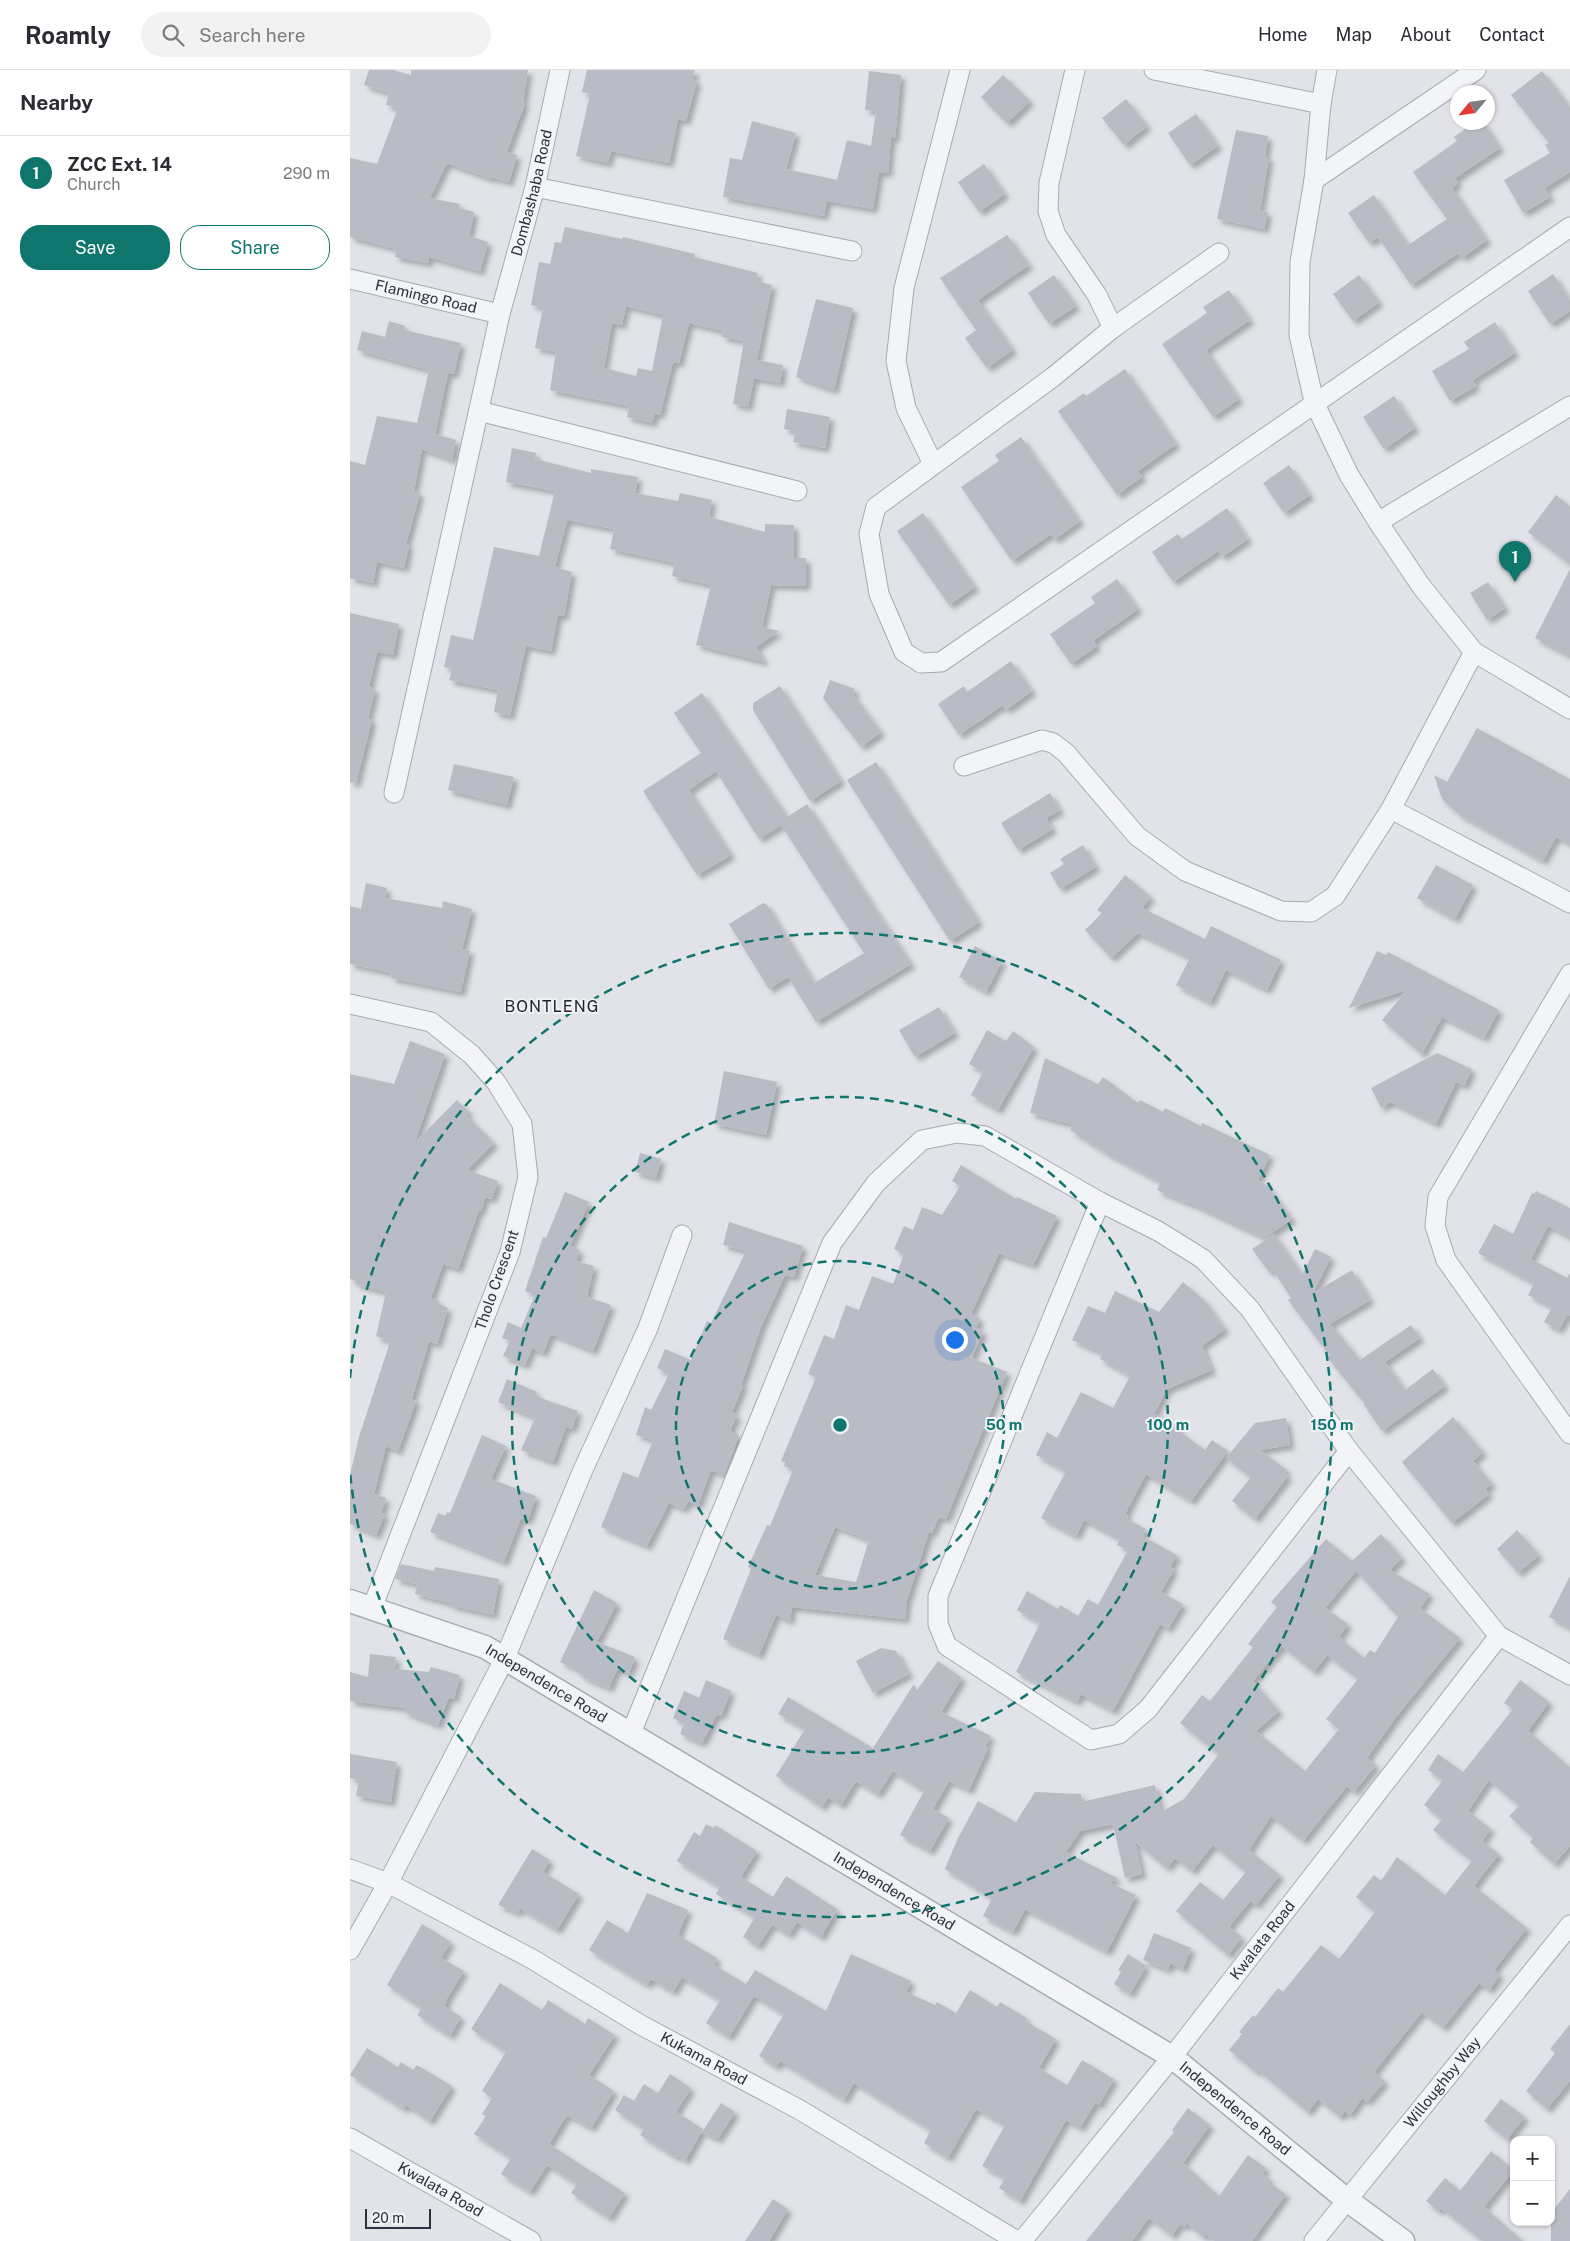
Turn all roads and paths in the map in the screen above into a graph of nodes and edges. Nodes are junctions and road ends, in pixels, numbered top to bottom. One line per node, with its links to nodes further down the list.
1 (560, 70): 9 (street, Dombashaba Road)
2 (960, 70): 19 (street)
3 (1075, 70): 15 (street)
4 (1154, 70): 7 (street)
5 (1327, 70): 7 (street)
6 (1476, 70): 8 (street)
7 (1321, 104): 8 (street)
8 (1314, 180): 16 (street)
9 (535, 187): 11 (street); 14 (street, Dombashaba Road)
10 (1570, 227): 16 (street)
11 (852, 251)
12 (1219, 253): 15 (street)
13 (350, 279): 14 (street, Flamingo Road)
14 (500, 314): 18 (street, Dombashaba Road)
15 (1114, 328): 19 (street)
16 (1314, 402): 19 (street); 21 (street)
17 (1570, 406): 21 (street)
18 (479, 411): 20 (street); 25 (street, Dombashaba Road)
19 (933, 464)
20 (797, 491)
21 (1378, 522): 22 (street)
22 (1474, 652): 23 (street); 26 (street)
23 (1570, 709)
24 (964, 766): 26 (street)
25 (394, 793)
26 (1391, 809): 27 (street)
27 (1570, 903)
28 (1570, 974): 32 (street)
29 (350, 1004): 35 (street, Tholo Crescent)
30 (1100, 1202): 33 (street); 33 (street); 39 (street)
31 (682, 1235): 37 (street)
32 (1570, 1434)
33 (1349, 1451): 36 (street)
34 (350, 1601): 35 (street, Independence Road)
35 (372, 1608): 37 (street, Independence Road)
36 (1499, 1636): 38 (street); 44 (street, Kwalata Road)
37 (505, 1658): 39 (street, Independence Road); 41 (street)
38 (1570, 1675)
39 (631, 1733): 44 (street, Independence Road)
40 (350, 1869): 41 (street, Kukama Road)
41 (388, 1883): 43 (street); 48 (street, Kukama Road)
42 (1570, 1925): 46 (street, Willoughby Way)
43 (350, 1950)
44 (1172, 2057): 46 (street, Independence Road); 49 (street, Kwalata Road)
45 (350, 2138): 47 (street, Kwalata Road)
46 (1348, 2200): 50 (street, Willoughby Way); 51 (street, Independence Road)
47 (531, 2241)
48 (1017, 2241)
49 (1022, 2241)
50 (1314, 2241)
51 (1402, 2241)

